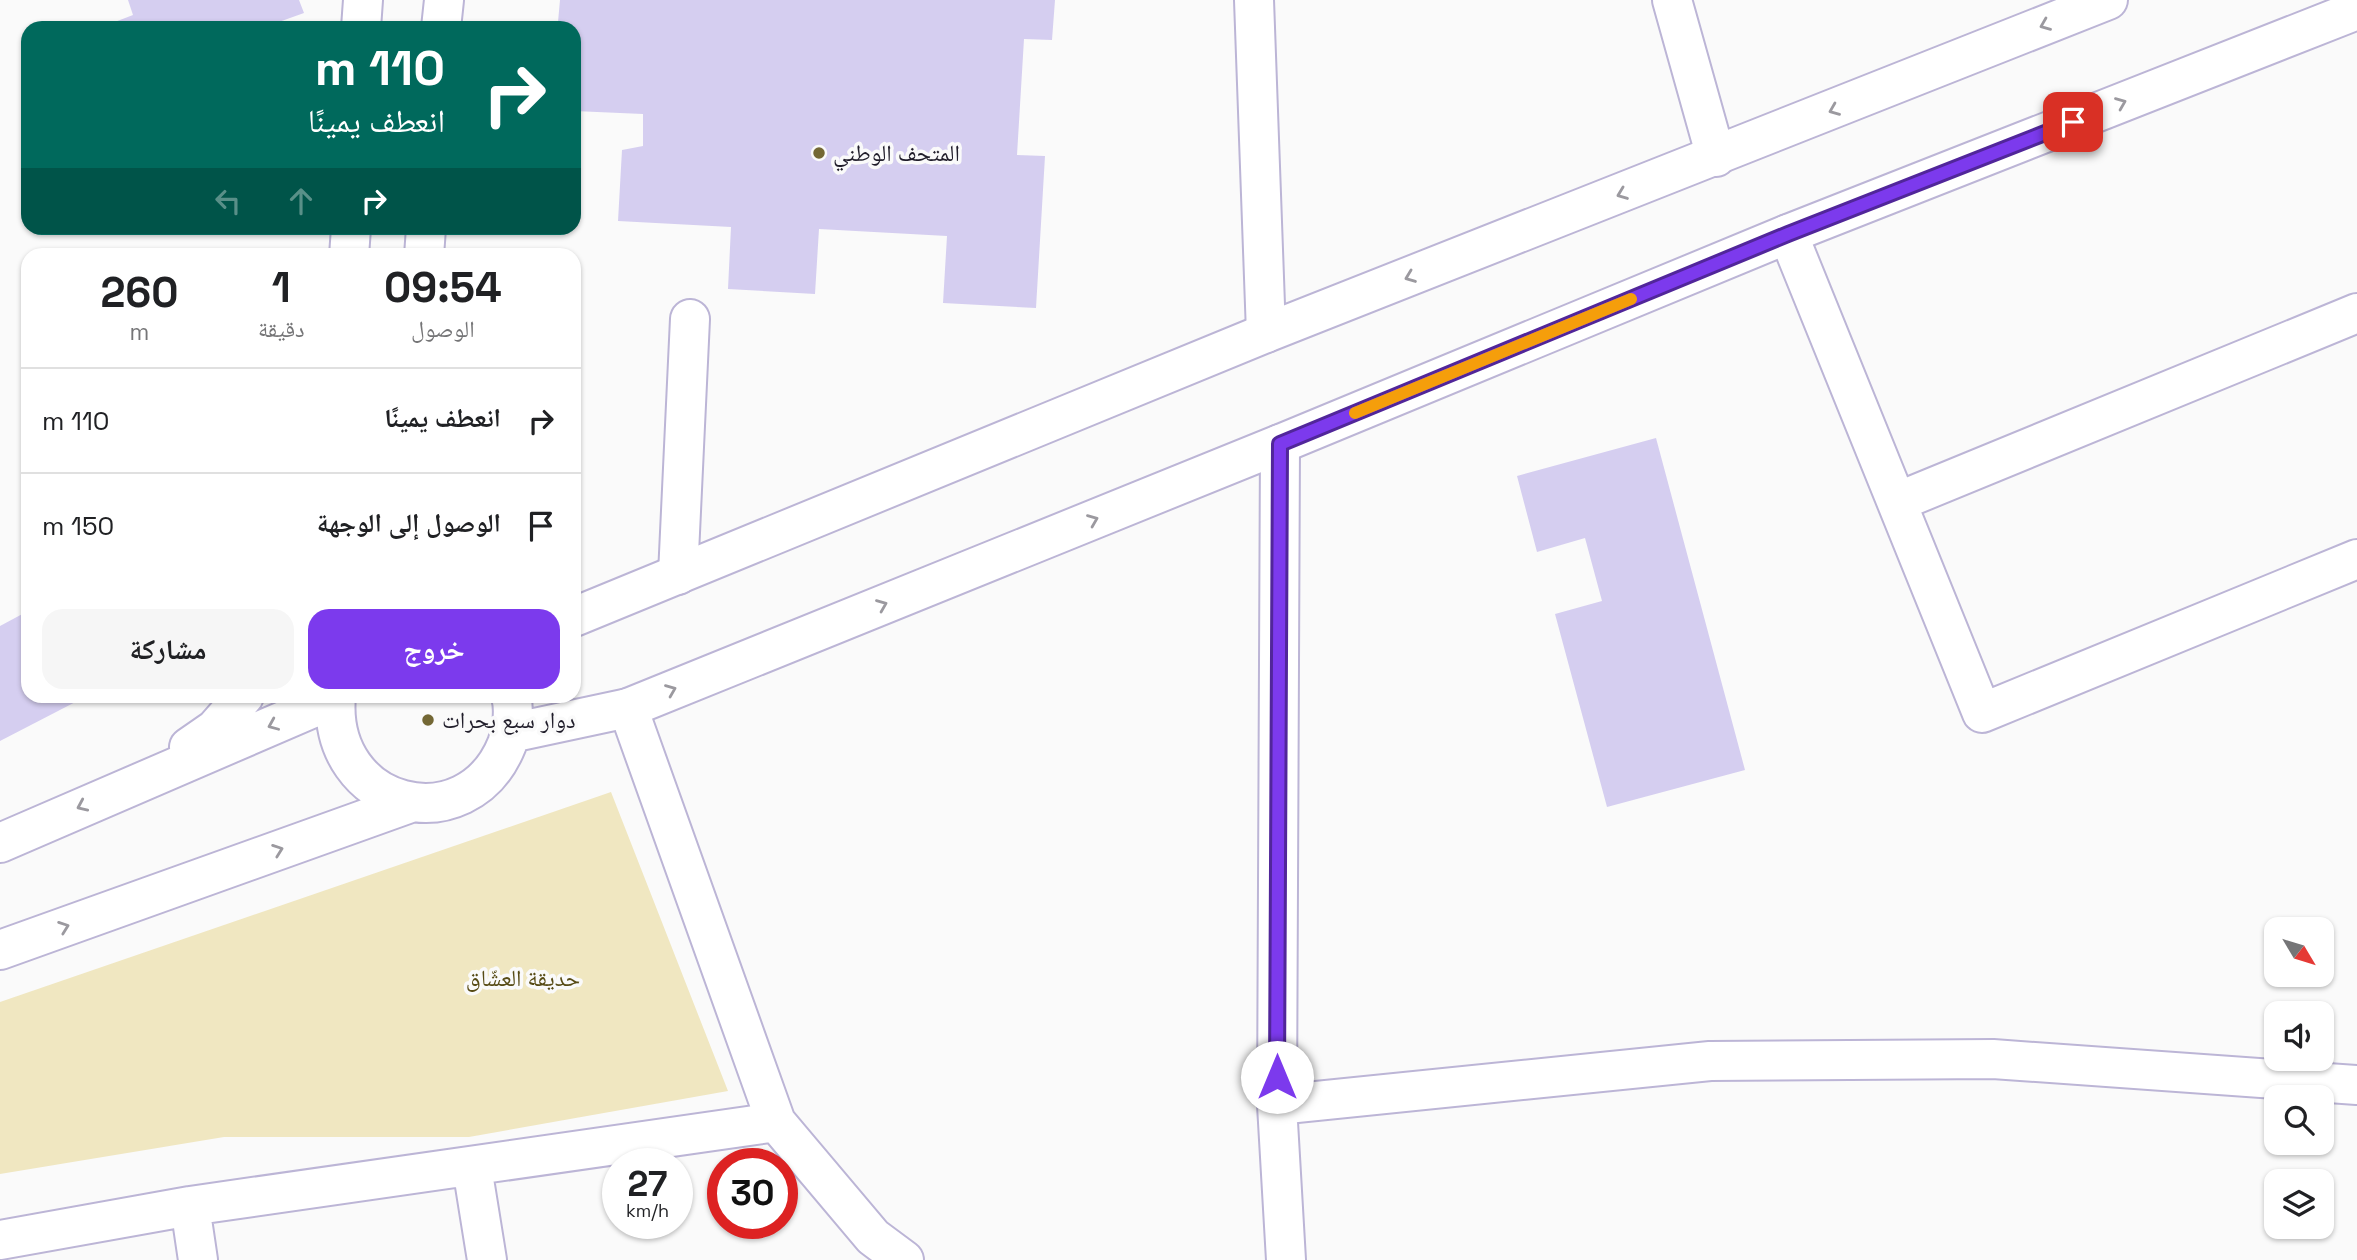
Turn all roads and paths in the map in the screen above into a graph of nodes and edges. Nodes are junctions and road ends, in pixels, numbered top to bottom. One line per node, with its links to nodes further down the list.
1 (363, 0): 7 (street)
2 (444, 0): 8 (street)
3 (1254, 0): 13 (street)
4 (1672, 0): 9 (street)
5 (2108, 0): 9 (street, one-way to 9)
6 (2357, 10): 10 (street, one-way to 6)
7 (362, 21)
8 (442, 21)
9 (1716, 157): 13 (street, one-way to 13)
10 (1788, 234): 14 (street); 15 (street)
11 (2357, 313): 15 (street)
12 (690, 319): 17 (street)
13 (1266, 333): 17 (street)
14 (1280, 444): 22 (street, one-way to 14); 29 (street)
15 (1897, 502): 16 (street)
16 (2357, 559)
17 (678, 575): 18 (street)
18 (581, 614)
19 (238, 703): 24 (street)
20 (322, 703): 24 (street, one-way to 24)
21 (336, 703): 25 (street)
22 (628, 708): 23 (street); 30 (street)
23 (511, 715): 25 (street)
24 (145, 778): 26 (street, one-way to 26)
25 (413, 802): 27 (street, one-way to 25)
26 (0, 843)
27 (0, 950)
28 (2357, 1085): 29 (street)
29 (1276, 1105): 37 (street)
30 (776, 1122): 31 (street); 36 (street)
31 (472, 1167): 32 (street); 35 (street)
32 (190, 1206): 33 (street); 34 (street)
33 (0, 1240)
34 (198, 1260)
35 (487, 1260)
36 (904, 1260)
37 (1286, 1260)

